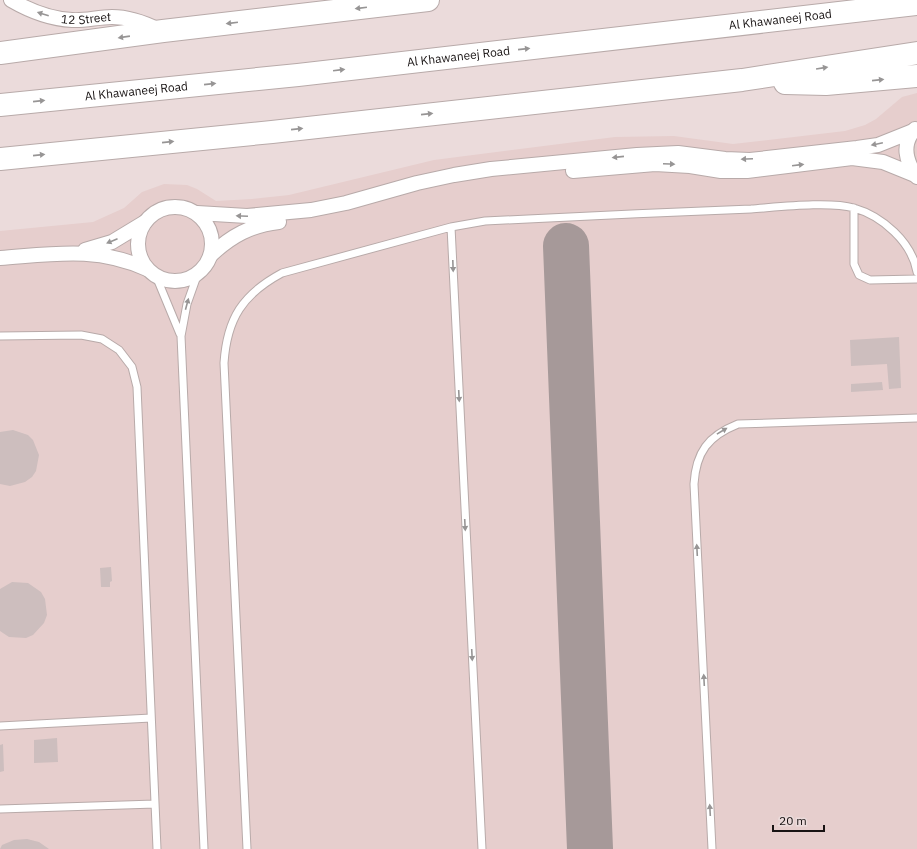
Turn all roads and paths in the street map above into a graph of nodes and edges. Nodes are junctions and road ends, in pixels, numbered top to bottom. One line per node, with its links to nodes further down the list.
1 (11, 0): 4 (street, 12 Street, one-way to 1)
2 (428, 0): 4 (main road, one-way to 4)
3 (917, 4): 9 (main road, Al Khawaneej Road, one-way to 3)
4 (163, 31): 5 (main road, one-way to 5)
5 (0, 53)
6 (917, 53): 8 (main road, one-way to 6)
7 (917, 76): 8 (main road, one-way to 7)
8 (742, 80): 11 (main road, one-way to 8)
9 (0, 105)
10 (915, 129): 12 (street); 14 (street, one-way to 14)
11 (0, 159)
12 (916, 176): 18 (street, one-way to 12)
13 (854, 208): 16 (lane); 21 (lane); 23 (lane)
14 (197, 213): 15 (street); 18 (street)
15 (145, 222): 17 (street, one-way to 17); 20 (street)
16 (451, 227): 33 (lane); 34 (lane, one-way to 34)
17 (75, 253): 19 (street); 20 (street)
18 (211, 255): 22 (street)
19 (0, 258)
20 (152, 272): 22 (street); 25 (lane)
21 (917, 272)
22 (198, 273): 25 (lane, one-way to 22)
23 (917, 279)
24 (0, 336): 27 (lane)
25 (181, 336): 32 (lane)
26 (917, 418): 35 (lane, one-way to 26)
27 (151, 718): 28 (lane); 29 (lane)
28 (0, 726)
29 (155, 804): 30 (lane); 31 (lane)
30 (0, 810)
31 (157, 849)
32 (204, 849)
33 (248, 849)
34 (482, 849)
35 (712, 849)

